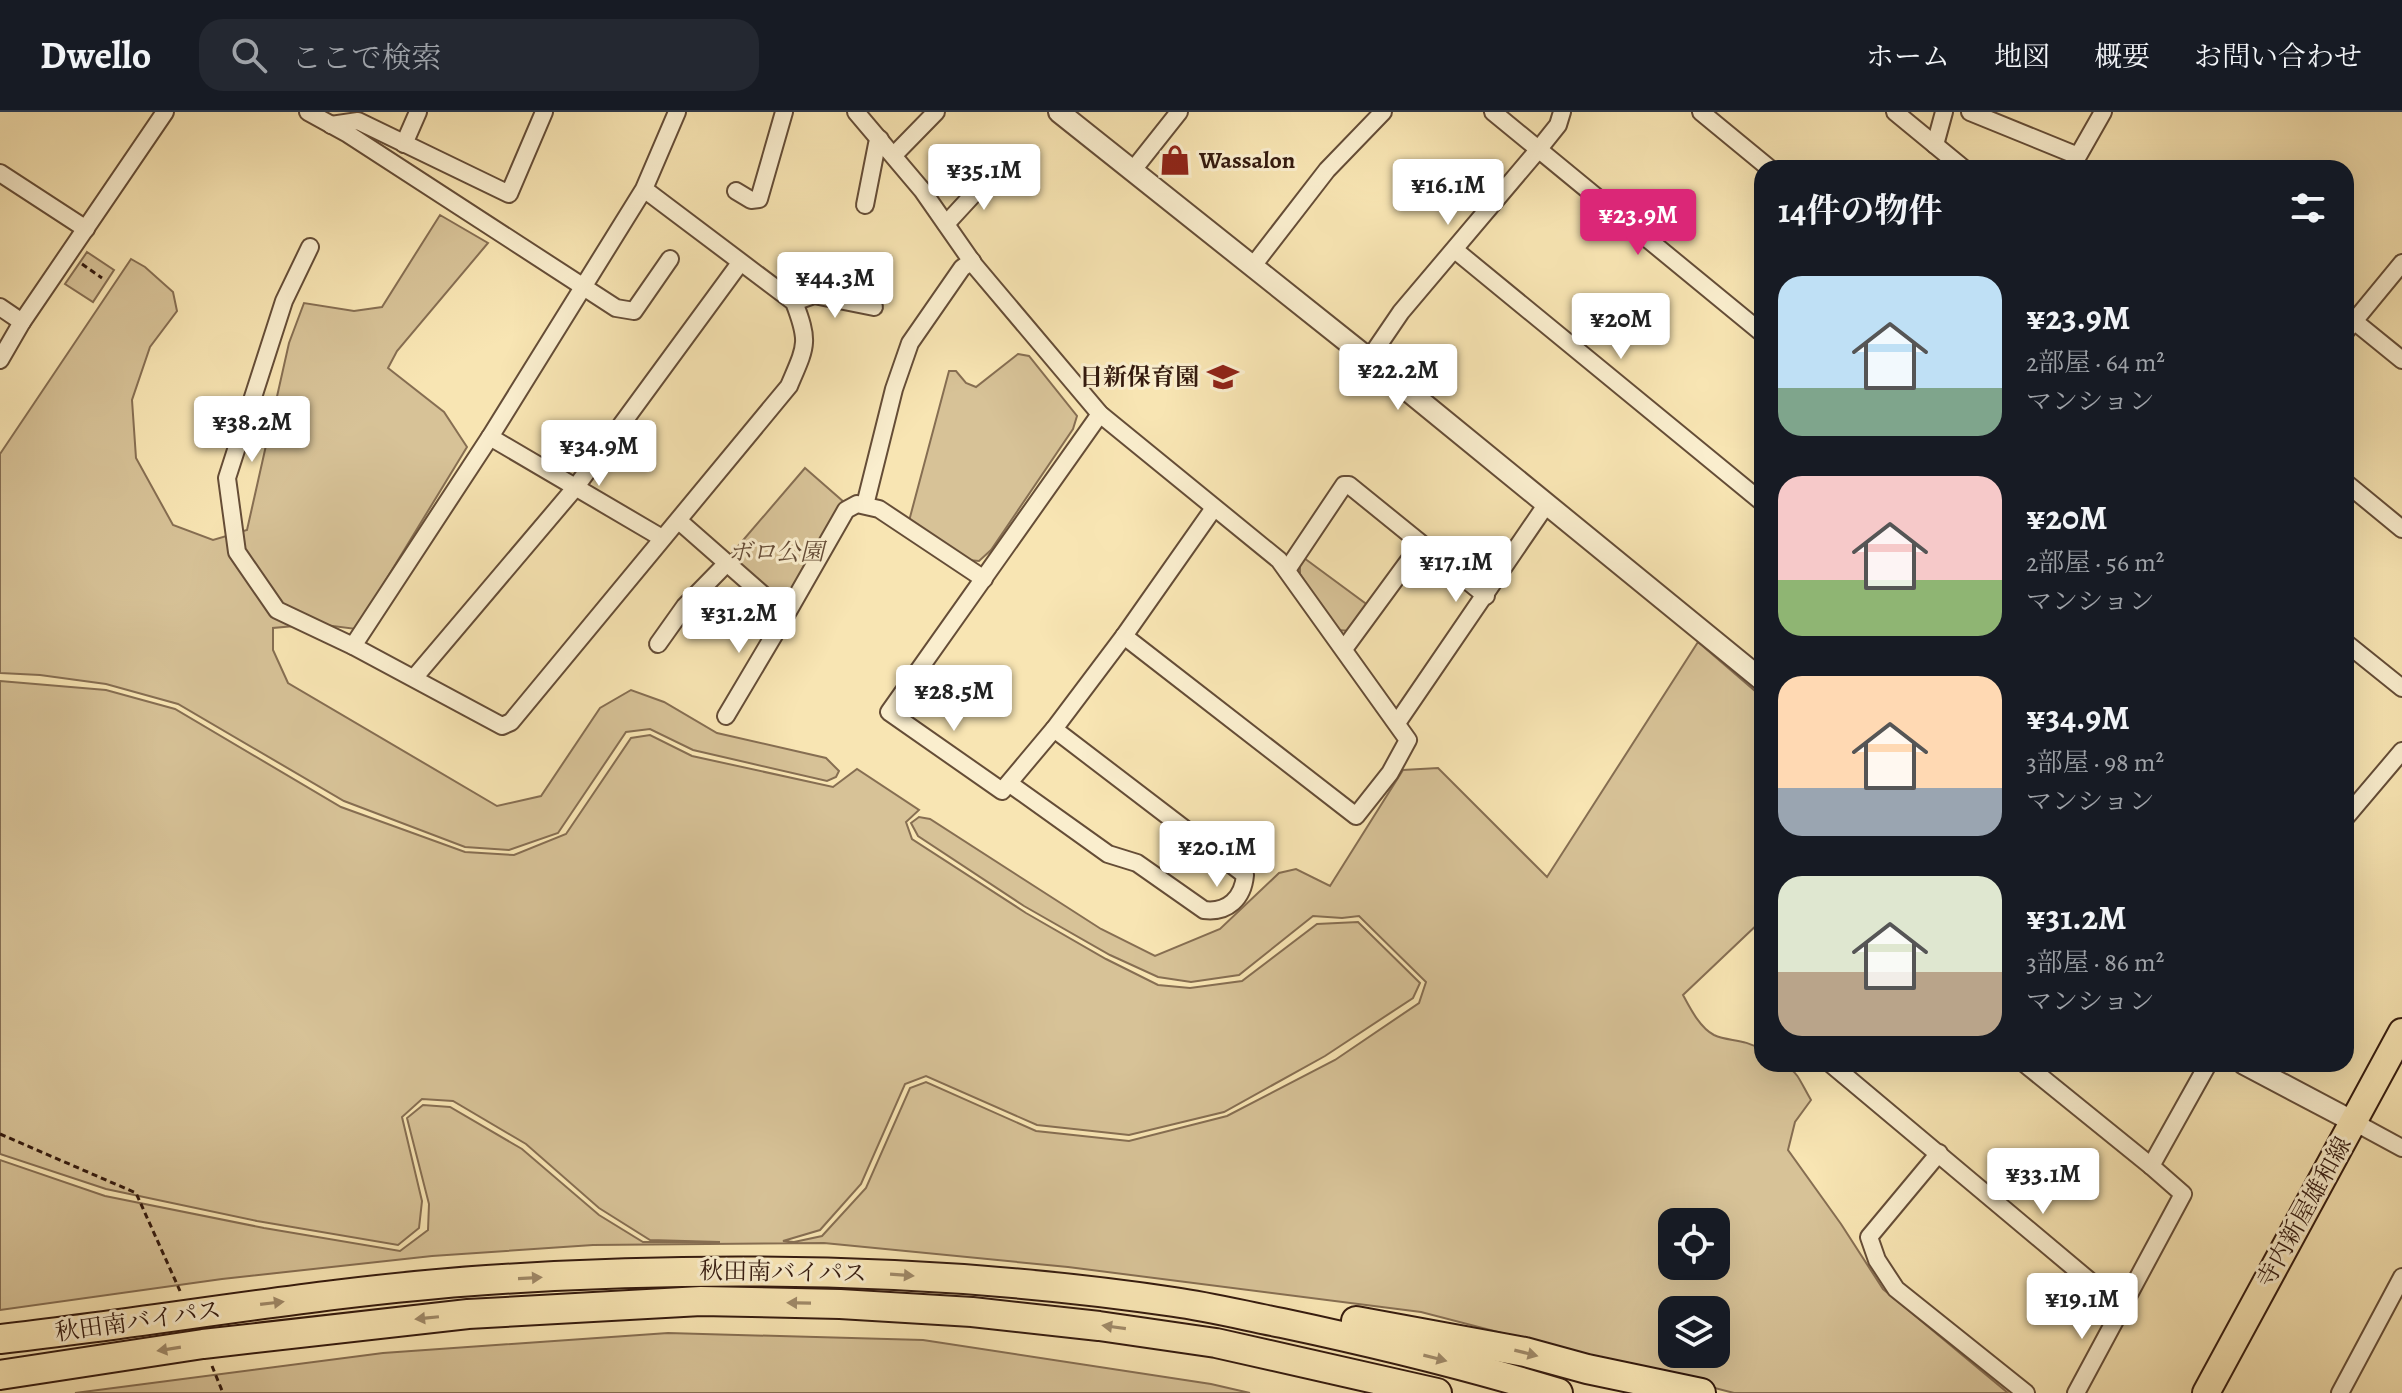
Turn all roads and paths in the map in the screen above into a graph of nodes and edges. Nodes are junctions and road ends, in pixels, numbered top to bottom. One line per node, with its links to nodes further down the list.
1 (165, 112): 34 (street)
2 (308, 112): 19 (street)
3 (418, 112): 21 (street)
4 (544, 112): 21 (street)
5 (677, 112): 30 (street)
6 (784, 112): 31 (street)
7 (856, 112): 20 (street)
8 (936, 112): 24 (street)
9 (1059, 112): 27 (street)
10 (1179, 112): 27 (street)
11 (1383, 112): 42 (street)
12 (1493, 112): 23 (street)
13 (1562, 112): 23 (street)
14 (1701, 112): 25 (street)
15 (1895, 112): 22 (street)
16 (1944, 112): 22 (street)
17 (1970, 112): 18 (street)
18 (2103, 112)
19 (331, 125): 21 (street); 44 (street)
20 (880, 139): 24 (street); 32 (street)
21 (404, 144)
22 (1935, 145): 26 (street)
23 (1538, 150): 36 (street); 50 (street)
24 (894, 155): 33 (street)
25 (1759, 160)
26 (1953, 160)
27 (1133, 170): 42 (street)
28 (0, 173): 34 (street)
29 (993, 173): 33 (street)
30 (644, 189): 40 (street); 44 (street)
31 (736, 191)
32 (865, 205)
33 (946, 224): 39 (street)
34 (86, 229): 37 (street)
35 (310, 247): 74 (street)
36 (1455, 250): 52 (street); 59 (street)
37 (68, 254): 43 (path); 49 (street)
38 (670, 259): 44 (street)
39 (972, 261): 55 (street); 60 (street)
40 (740, 263): 45 (street); 57 (street)
41 (2402, 263): 48 (street)
42 (1252, 267): 52 (street)
43 (102, 278)
44 (584, 286): 56 (street)
45 (794, 302): 47 (street); 63 (street)
46 (0, 307): 49 (street)
47 (874, 307)
48 (2354, 321)
49 (22, 322): 53 (street)
50 (1754, 326)
51 (2354, 329): 54 (street)
52 (1369, 359): 61 (street)
53 (0, 360)
54 (2402, 360)
55 (1100, 414): 62 (street); 69 (street)
56 (490, 437): 57 (street); 74 (street)
57 (575, 488): 65 (street); 78 (street)
58 (2354, 490): 64 (street)
59 (1754, 495)
60 (865, 505): 69 (street); 71 (street)
61 (1546, 505): 70 (street); 77 (street)
62 (1214, 508): 68 (street); 72 (street)
63 (679, 521): 65 (street); 67 (street)
64 (2402, 529)
65 (662, 538): 78 (street)
66 (1421, 544): 68 (street); 70 (street); 75 (street)
67 (727, 563): 71 (street); 73 (street)
68 (1287, 570): 75 (street)
69 (984, 579): 84 (street)
70 (1486, 596): 81 (street)
71 (786, 615): 80 (street)
72 (1124, 636): 81 (street); 82 (street)
73 (658, 644)
74 (353, 646): 78 (street)
75 (1344, 649): 81 (street)
76 (2354, 649): 79 (street)
77 (1754, 674)
78 (414, 678)
79 (2402, 688)
80 (726, 716)
81 (1397, 723)
82 (1054, 729): 84 (street); 84 (street)
83 (2402, 751): 85 (street)
84 (1010, 784)
85 (2354, 807)
86 (2402, 1032): 91 (main road, 寺内新屋雄和線)
87 (1841, 1072): 94 (street)
88 (2035, 1072): 95 (street)
89 (2204, 1072): 95 (street)
90 (2259, 1072): 91 (street)
91 (2354, 1122): 93 (street); 109 (main road, 寺内新屋雄和線)
92 (0, 1134): 99 (path)
93 (2402, 1148)
94 (1939, 1153): 98 (street); 107 (street)
95 (2151, 1166): 98 (street)
96 (2400, 1286): 110 (street)
97 (1174, 1302): 99 (highway, 秋田南バイパス, one-way to 97); 105 (highway, 秋田南バイパス, one-way to 105); 106 (highway, one-way to 106)
98 (2122, 1308): 108 (street)
99 (190, 1313): 101 (highway, 秋田南バイパス)
100 (1167, 1335): 102 (highway, 秋田南バイパス, one-way to 102); 103 (highway); 104 (highway, 秋田南バイパス)
101 (0, 1339)
102 (0, 1375)
103 (1361, 1393)
104 (1437, 1393)
105 (1558, 1393)
106 (1701, 1393)
107 (2026, 1393)
108 (2076, 1393)
109 (2206, 1393)
110 (2340, 1393)

